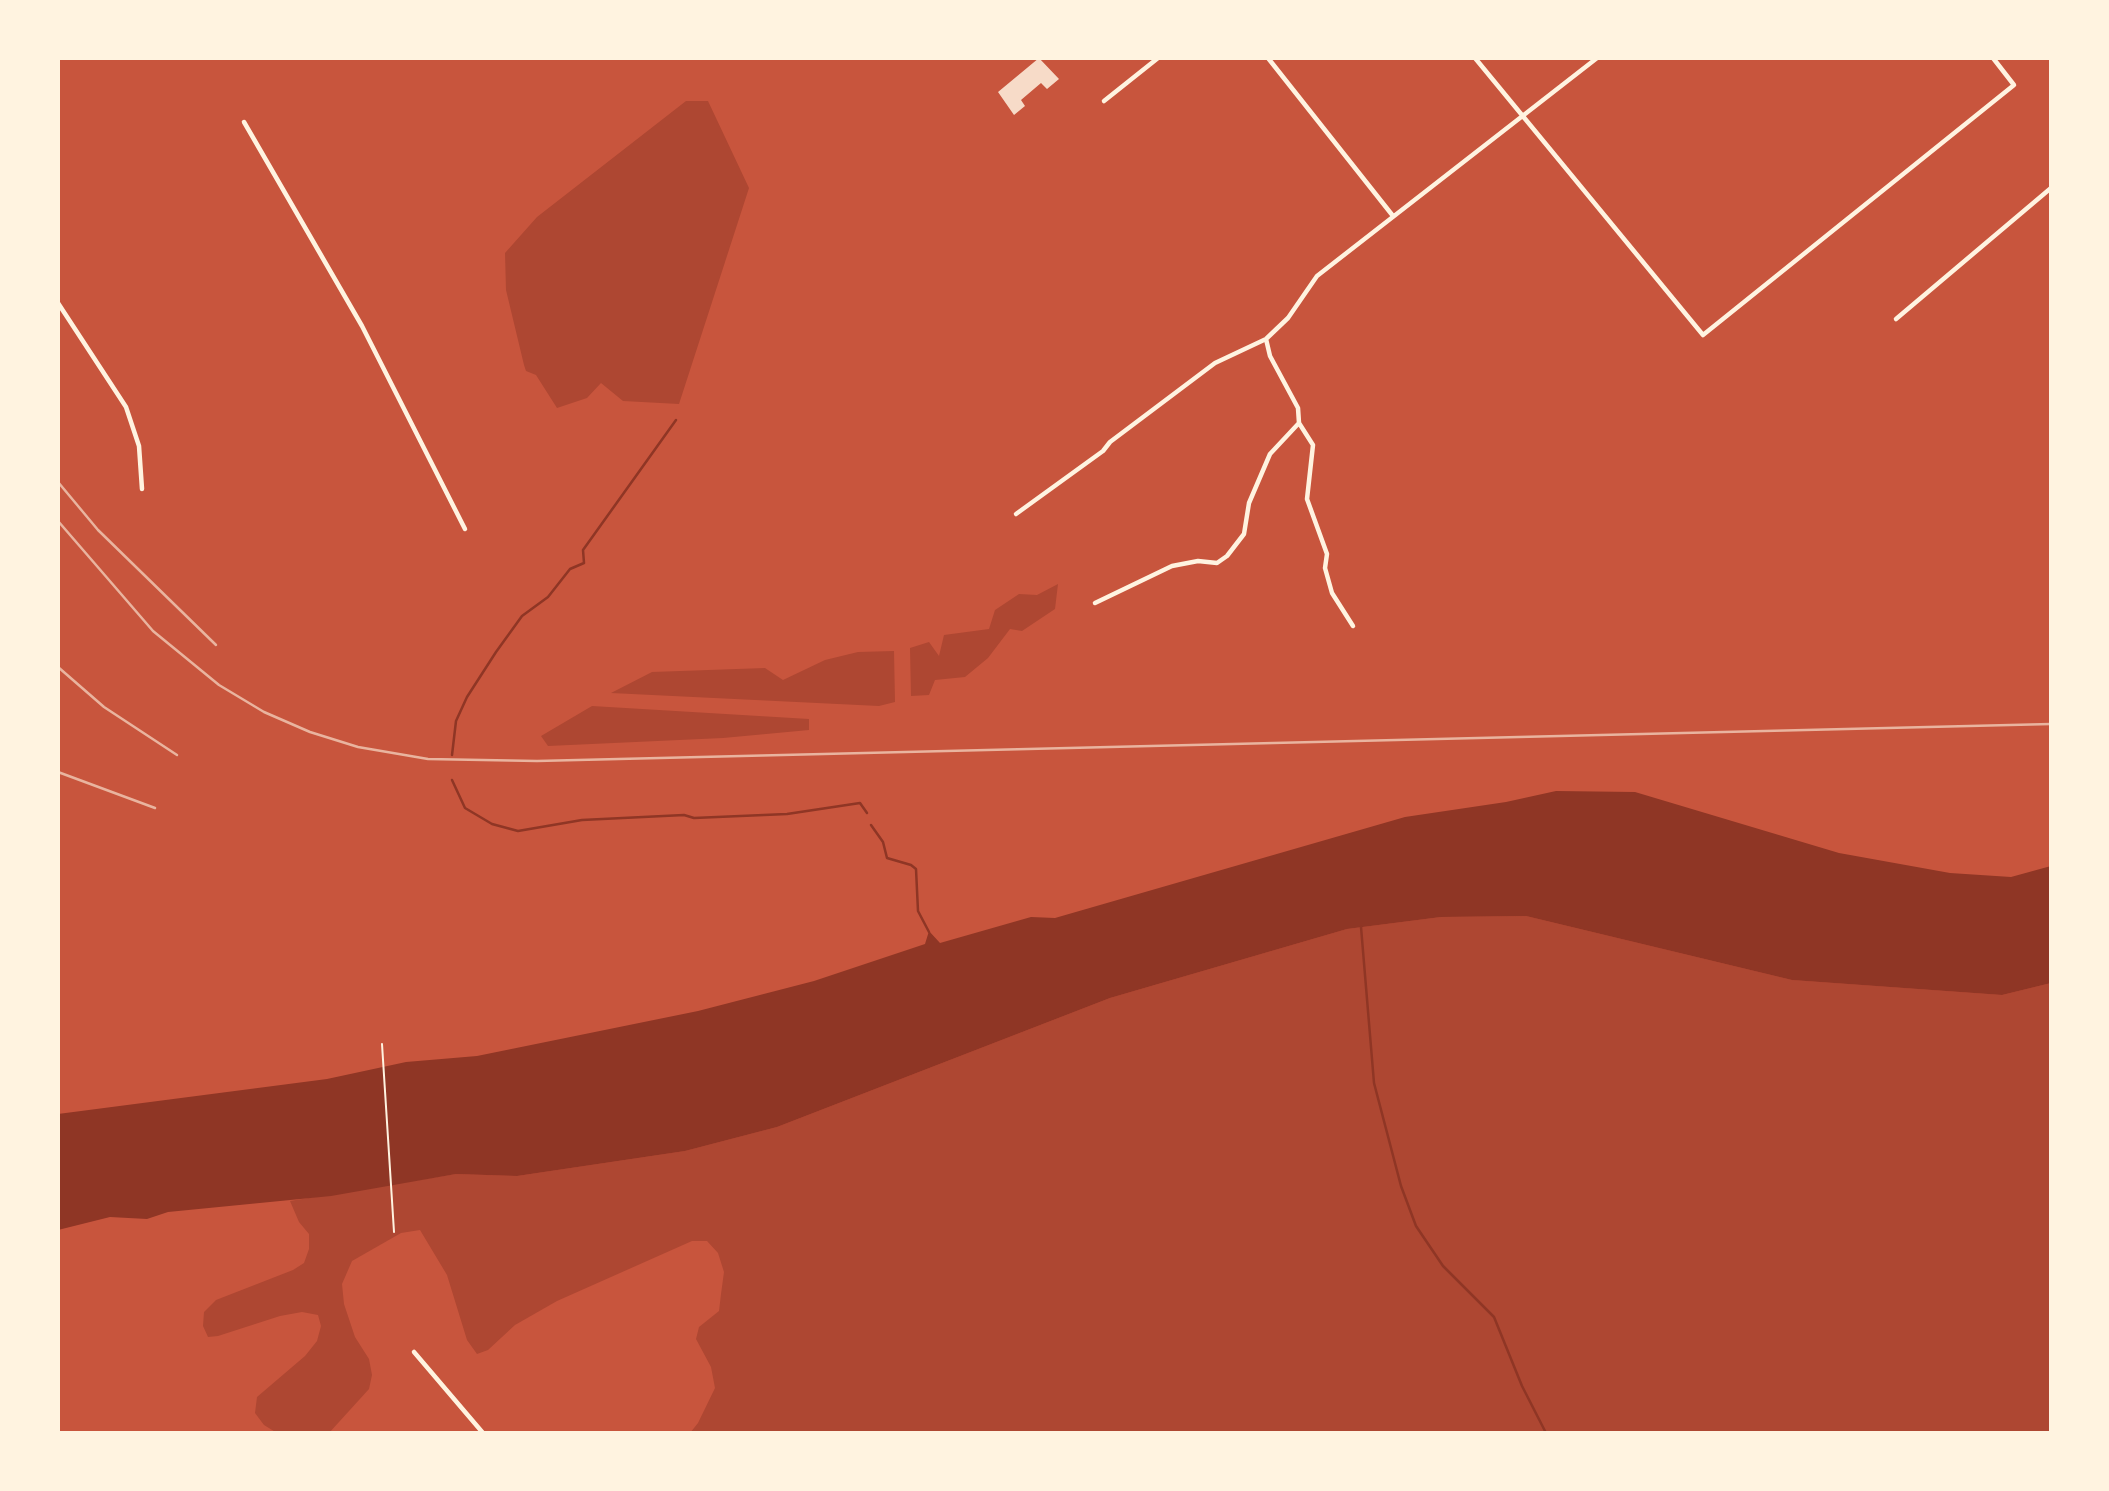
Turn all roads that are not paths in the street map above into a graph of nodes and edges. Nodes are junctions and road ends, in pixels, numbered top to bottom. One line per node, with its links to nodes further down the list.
1 (1158, 58): 6 (street)
2 (1268, 58): 10 (street)
3 (1475, 58): 7 (street)
4 (1597, 58): 7 (street)
5 (1993, 58): 7 (street)
6 (1104, 101)
7 (1522, 116): 10 (street)
8 (244, 122): 17 (street)
9 (2051, 188): 12 (street)
10 (1393, 216): 13 (street)
11 (58, 303): 15 (street)
12 (1896, 319)
13 (1266, 339): 14 (street); 16 (street)
14 (1299, 423): 18 (street); 19 (street)
15 (142, 489)
16 (1016, 514)
17 (465, 529)
18 (1095, 603)
19 (1353, 626)
20 (414, 1352): 21 (street)
21 (483, 1433)

